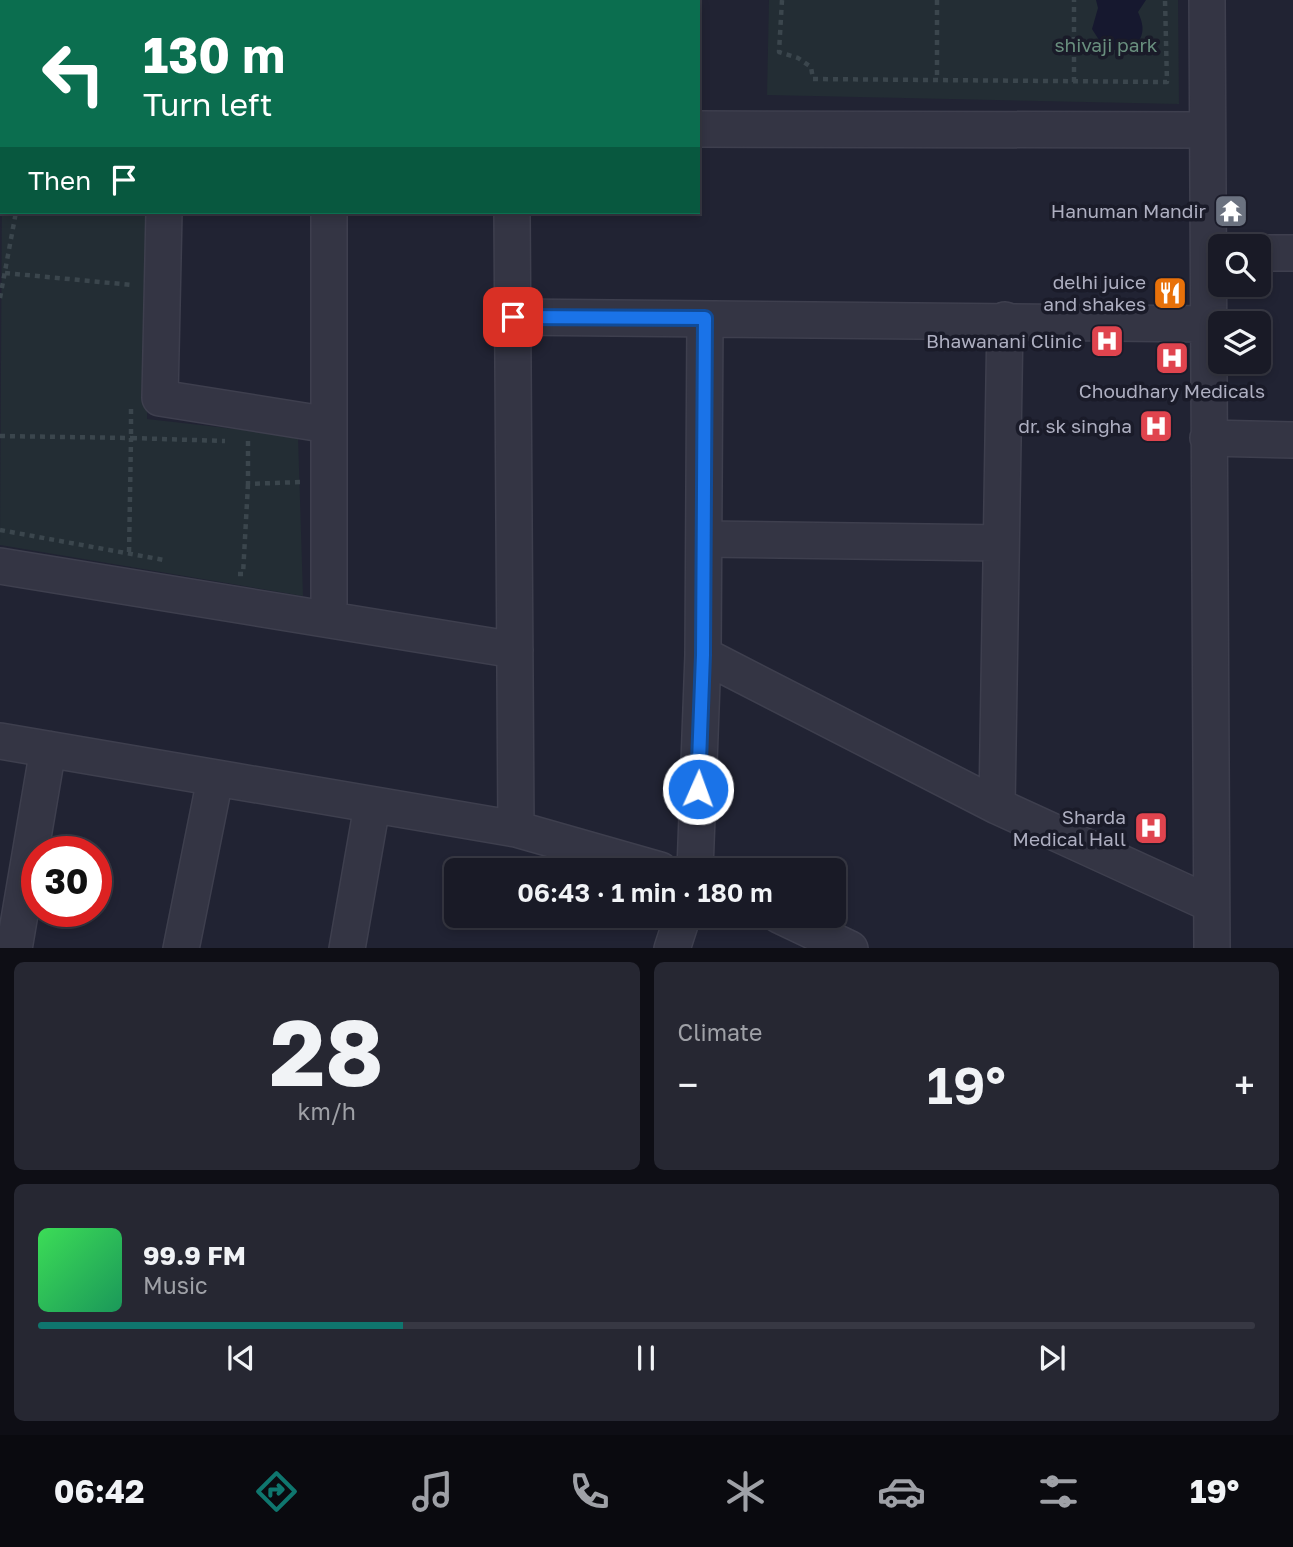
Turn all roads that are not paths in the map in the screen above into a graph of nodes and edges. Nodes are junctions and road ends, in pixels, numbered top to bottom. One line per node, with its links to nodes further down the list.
1 (1208, 0): 3 (street)
2 (700, 130): 3 (street)
3 (1207, 130): 7 (street)
4 (164, 214): 15 (street)
5 (329, 214): 15 (street)
6 (512, 214): 11 (street)
7 (1212, 234)
8 (1271, 253): 9 (street)
9 (1293, 253)
10 (1209, 297): 14 (street)
11 (513, 317): 12 (street); 22 (street)
12 (705, 318): 13 (street); 18 (street)
13 (1005, 320): 14 (street); 19 (street)
14 (1207, 324): 16 (street)
15 (329, 425): 21 (street)
16 (1208, 438): 17 (street); 32 (street)
17 (1293, 440)
18 (704, 539): 19 (street); 23 (street)
19 (1001, 543): 28 (street)
20 (0, 566): 21 (street)
21 (329, 619): 22 (street)
22 (515, 650): 29 (street)
23 (703, 655): 28 (street); 31 (street)
24 (0, 741): 25 (street)
25 (48, 749): 26 (street); 35 (street)
26 (215, 779): 27 (street); 36 (street)
27 (372, 806): 29 (street); 37 (street)
28 (997, 806): 32 (street)
29 (516, 830): 30 (street)
30 (617, 858)
31 (695, 858)
32 (1211, 904): 40 (street)
33 (679, 928): 38 (street)
34 (807, 928): 39 (street)
35 (14, 948)
36 (181, 948)
37 (347, 948)
38 (672, 948)
39 (850, 948)
40 (1212, 948)

